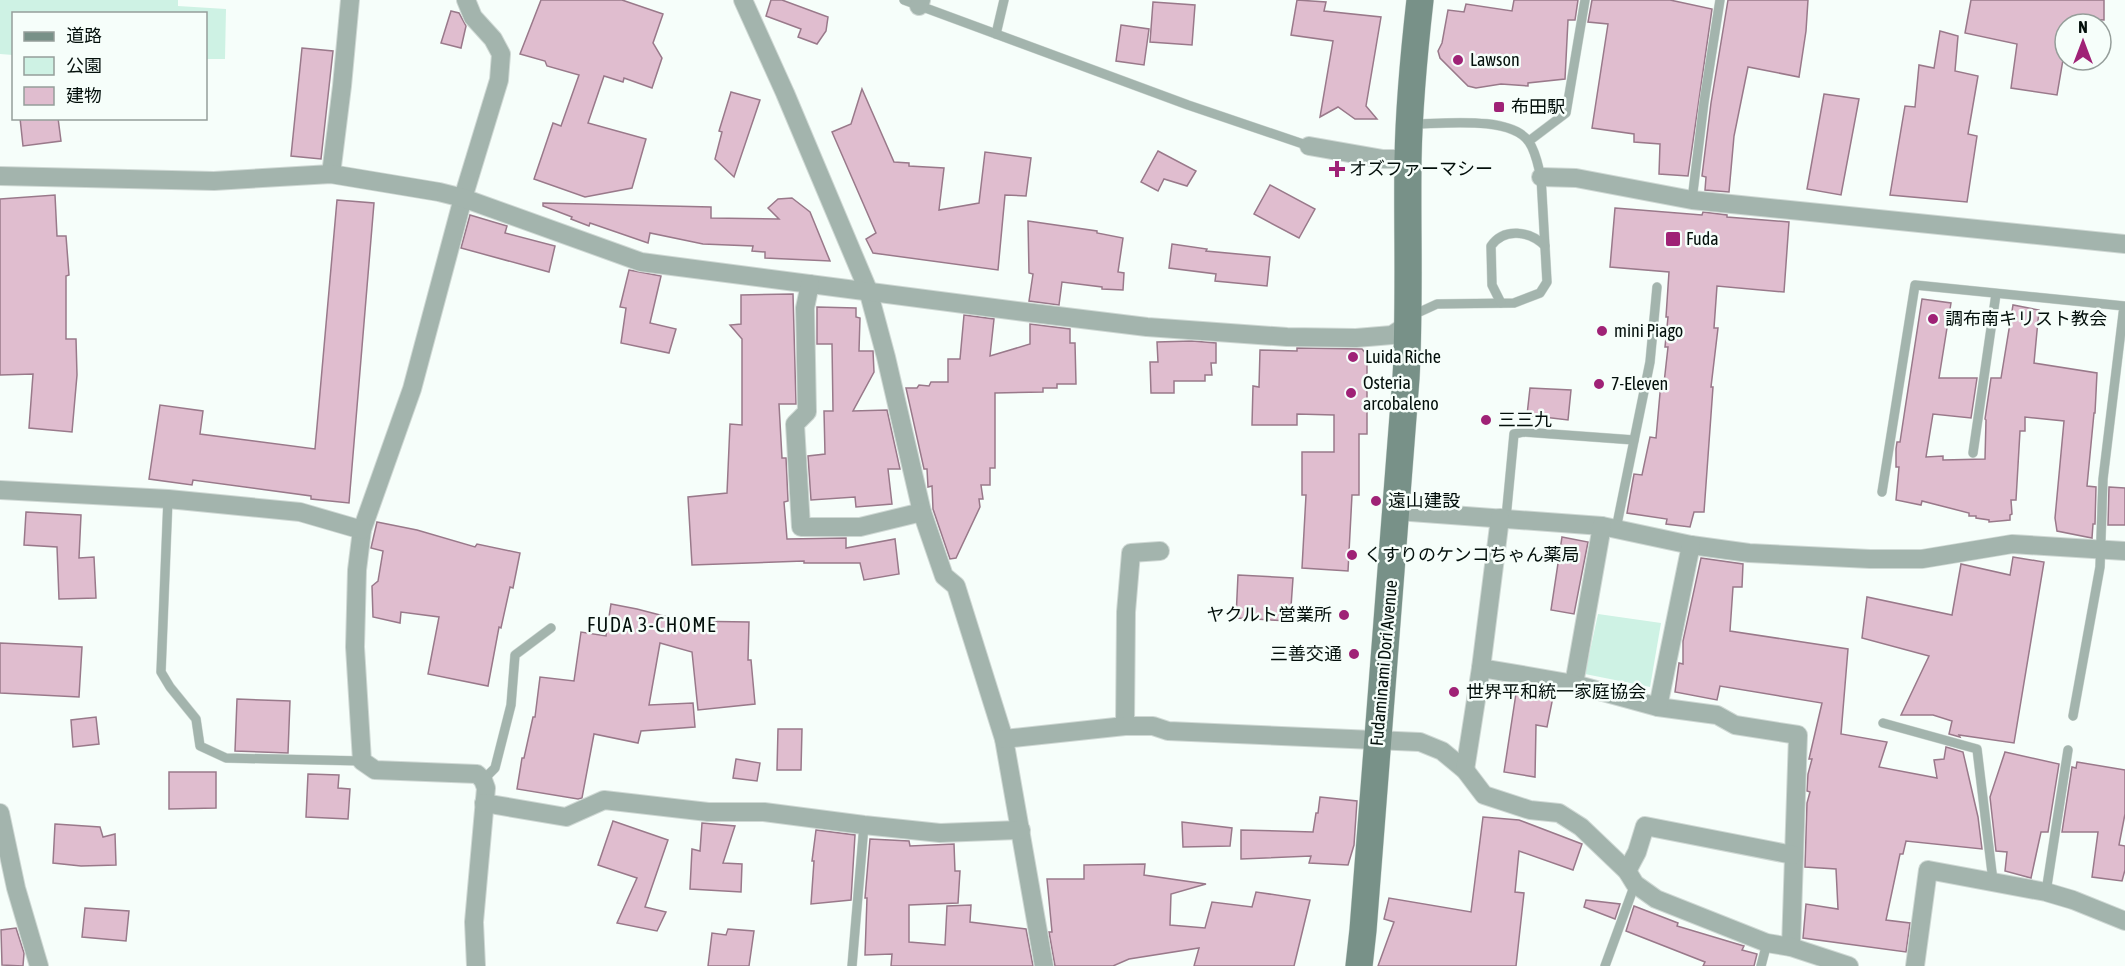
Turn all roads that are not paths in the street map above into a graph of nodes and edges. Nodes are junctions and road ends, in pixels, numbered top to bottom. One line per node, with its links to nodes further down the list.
1 (350, 0): 14 (street)
2 (465, 0): 17 (street)
3 (743, 0): 23 (street)
4 (1004, 0): 9 (lane)
5 (1420, 0): 10 (street, Fudaminami Dori Avenue)
6 (1585, 0): 11 (lane)
7 (1720, 0): 18 (lane)
8 (915, 2): 9 (lane)
9 (996, 34): 12 (lane)
10 (1410, 124): 11 (lane); 13 (street, Fudaminami Dori Avenue)
11 (1529, 141): 16 (lane)
12 (1309, 146): 13 (street)
13 (1408, 159): 27 (street, Fudaminami Dori Avenue)
14 (331, 174): 15 (street); 17 (street)
15 (0, 176)
16 (1541, 177): 18 (street); 20 (lane)
17 (463, 198): 21 (street); 37 (street)
18 (1692, 200): 19 (street)
19 (2125, 244)
20 (1545, 246): 25 (lane); 25 (lane)
21 (810, 284): 23 (street); 34 (street)
22 (1657, 287): 28 (lane)
23 (868, 290): 27 (street); 34 (street)
24 (1996, 294): 26 (lane); 29 (lane); 31 (lane)
25 (1502, 303): 27 (lane)
26 (2125, 306): 39 (lane)
27 (1409, 318): 33 (street, Fudaminami Dori Avenue)
28 (1634, 440): 35 (lane); 36 (lane)
29 (1973, 453)
30 (0, 490): 32 (street)
31 (1882, 492)
32 (168, 499): 37 (street); 52 (lane)
33 (1397, 511): 35 (street); 50 (street, Fudaminami Dori Avenue)
34 (922, 512): 49 (street)
35 (1503, 518): 36 (street); 43 (street)
36 (1609, 528): 38 (street); 44 (street)
37 (362, 530): 52 (street)
38 (1691, 546): 39 (street); 45 (street)
39 (2101, 548): 41 (street); 46 (lane)
40 (1160, 551): 48 (street)
41 (2125, 551)
42 (550, 628): 54 (lane)
43 (1481, 668): 44 (street); 53 (street)
44 (1574, 684): 45 (street)
45 (1658, 707): 59 (street)
46 (2073, 716)
47 (1883, 723): 61 (lane)
48 (1125, 726): 49 (street); 50 (street)
49 (1004, 739): 58 (street)
50 (1378, 740): 53 (street); 70 (street, Fudaminami Dori Avenue)
51 (2068, 750): 62 (lane)
52 (362, 761): 54 (street)
53 (1465, 770): 60 (street)
54 (483, 780): 55 (street)
55 (484, 803): 57 (street); 67 (street)
56 (0, 813): 66 (street)
57 (864, 825): 58 (street); 68 (lane)
58 (1021, 830): 69 (street)
59 (1793, 855): 60 (street); 65 (street)
60 (1631, 877): 64 (street); 71 (lane)
61 (1993, 881): 62 (street); 74 (street)
62 (2046, 892): 63 (street)
63 (2125, 921)
64 (1767, 943): 65 (street); 72 (lane)
65 (1791, 946): 73 (street)
66 (39, 966)
67 (476, 966)
68 (852, 966)
69 (1044, 966)
70 (1359, 966)
71 (1605, 966)
72 (1761, 966)
73 (1849, 966)
74 (1916, 966)

